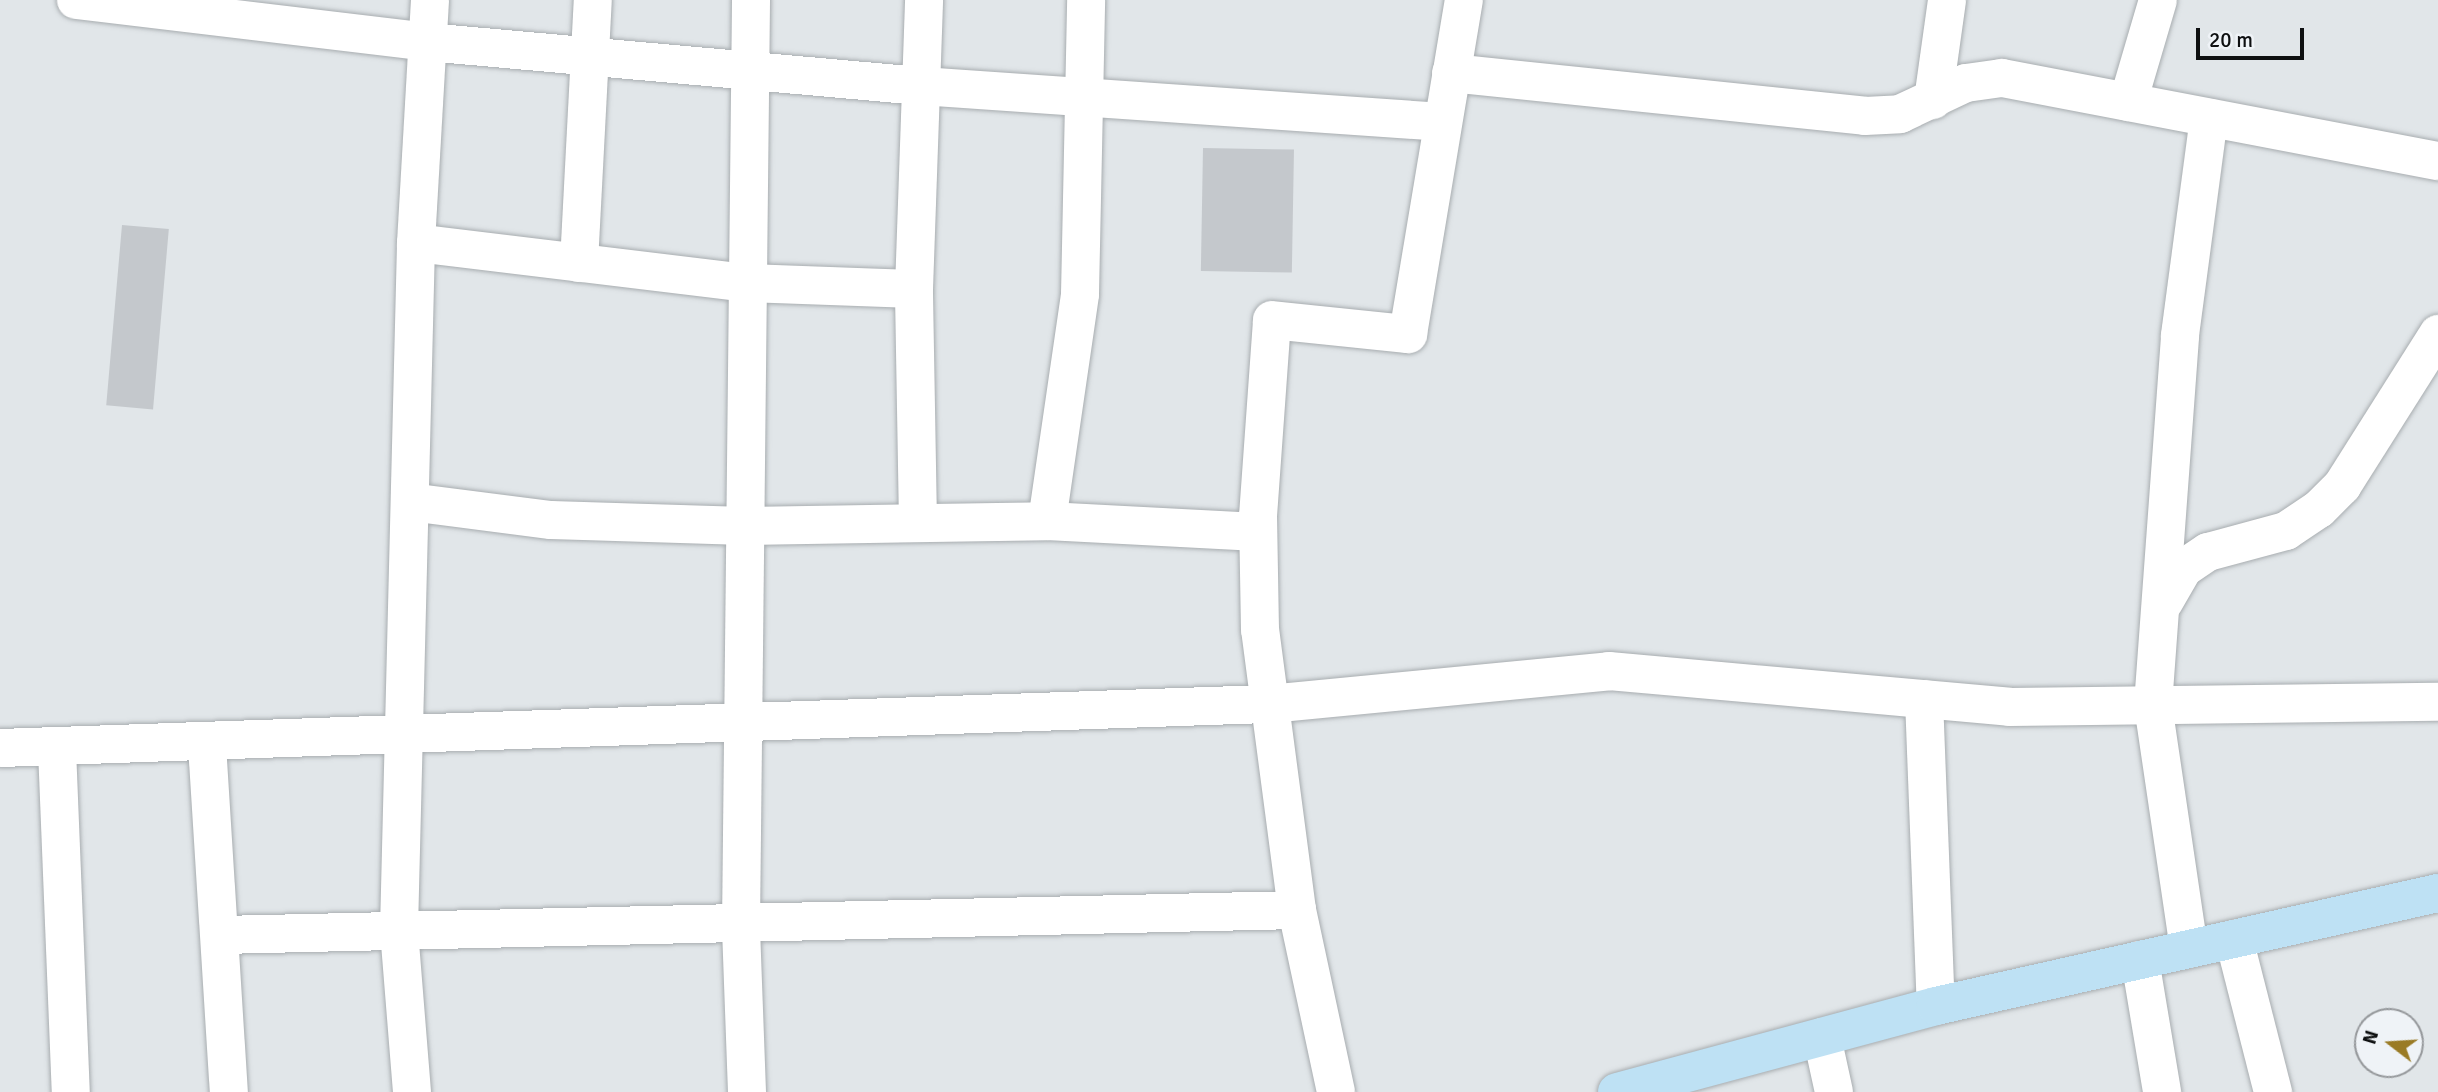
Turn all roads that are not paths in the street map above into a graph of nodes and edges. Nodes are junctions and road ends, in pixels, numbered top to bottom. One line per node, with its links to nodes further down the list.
1 (76, 0): 10 (street)
2 (430, 0): 10 (street)
3 (593, 0): 11 (street)
4 (751, 0): 12 (street)
5 (924, 0): 14 (street)
6 (1086, 0): 15 (street)
7 (1464, 0): 13 (street)
8 (1947, 0): 16 (street)
9 (2158, 0): 17 (street)
10 (427, 42): 11 (street); 21 (street)
11 (590, 53): 12 (street); 22 (street)
12 (749, 69): 14 (street); 23 (street)
13 (1451, 73): 16 (street); 19 (street)
14 (921, 86): 15 (street); 24 (street)
15 (1082, 96): 19 (street); 27 (street)
16 (1933, 100): 17 (street)
17 (2128, 102): 18 (street)
18 (2209, 118): 20 (street); 31 (street)
19 (1443, 122): 30 (street)
20 (2438, 161)
21 (416, 243): 22 (street); 26 (street)
22 (579, 263): 23 (street)
23 (747, 283): 24 (street); 29 (street)
24 (914, 289): 28 (street)
25 (2438, 334): 31 (street)
26 (410, 502): 29 (street); 37 (street)
27 (1047, 521): 28 (street); 30 (street)
28 (918, 523): 29 (street)
29 (745, 526): 36 (street)
30 (1258, 532): 34 (street)
31 (2164, 602): 35 (street)
32 (1924, 699): 34 (street); 35 (street); 49 (street)
33 (2438, 702): 35 (street)
34 (1269, 704): 36 (street); 42 (street)
35 (2153, 705): 47 (street)
36 (744, 720): 37 (street); 43 (street)
37 (405, 732): 38 (street); 44 (street)
38 (207, 745): 40 (street); 45 (street)
39 (0, 748): 40 (street)
40 (57, 748): 51 (street)
41 (2438, 893): 46 (main road)
42 (1297, 910): 43 (street); 55 (street)
43 (741, 926): 44 (street); 54 (street)
44 (399, 930): 45 (street); 53 (street)
45 (221, 935): 52 (street)
46 (2234, 939): 47 (main road); 59 (street)
47 (2189, 950): 48 (main road)
48 (2140, 960): 49 (main road); 58 (street)
49 (1936, 1006): 50 (main road)
50 (1822, 1037): 56 (main road); 57 (street)
51 (71, 1092)
52 (229, 1092)
53 (412, 1092)
54 (747, 1092)
55 (1336, 1092)
56 (1617, 1092)
57 (1834, 1092)
58 (2162, 1092)
59 (2273, 1092)

